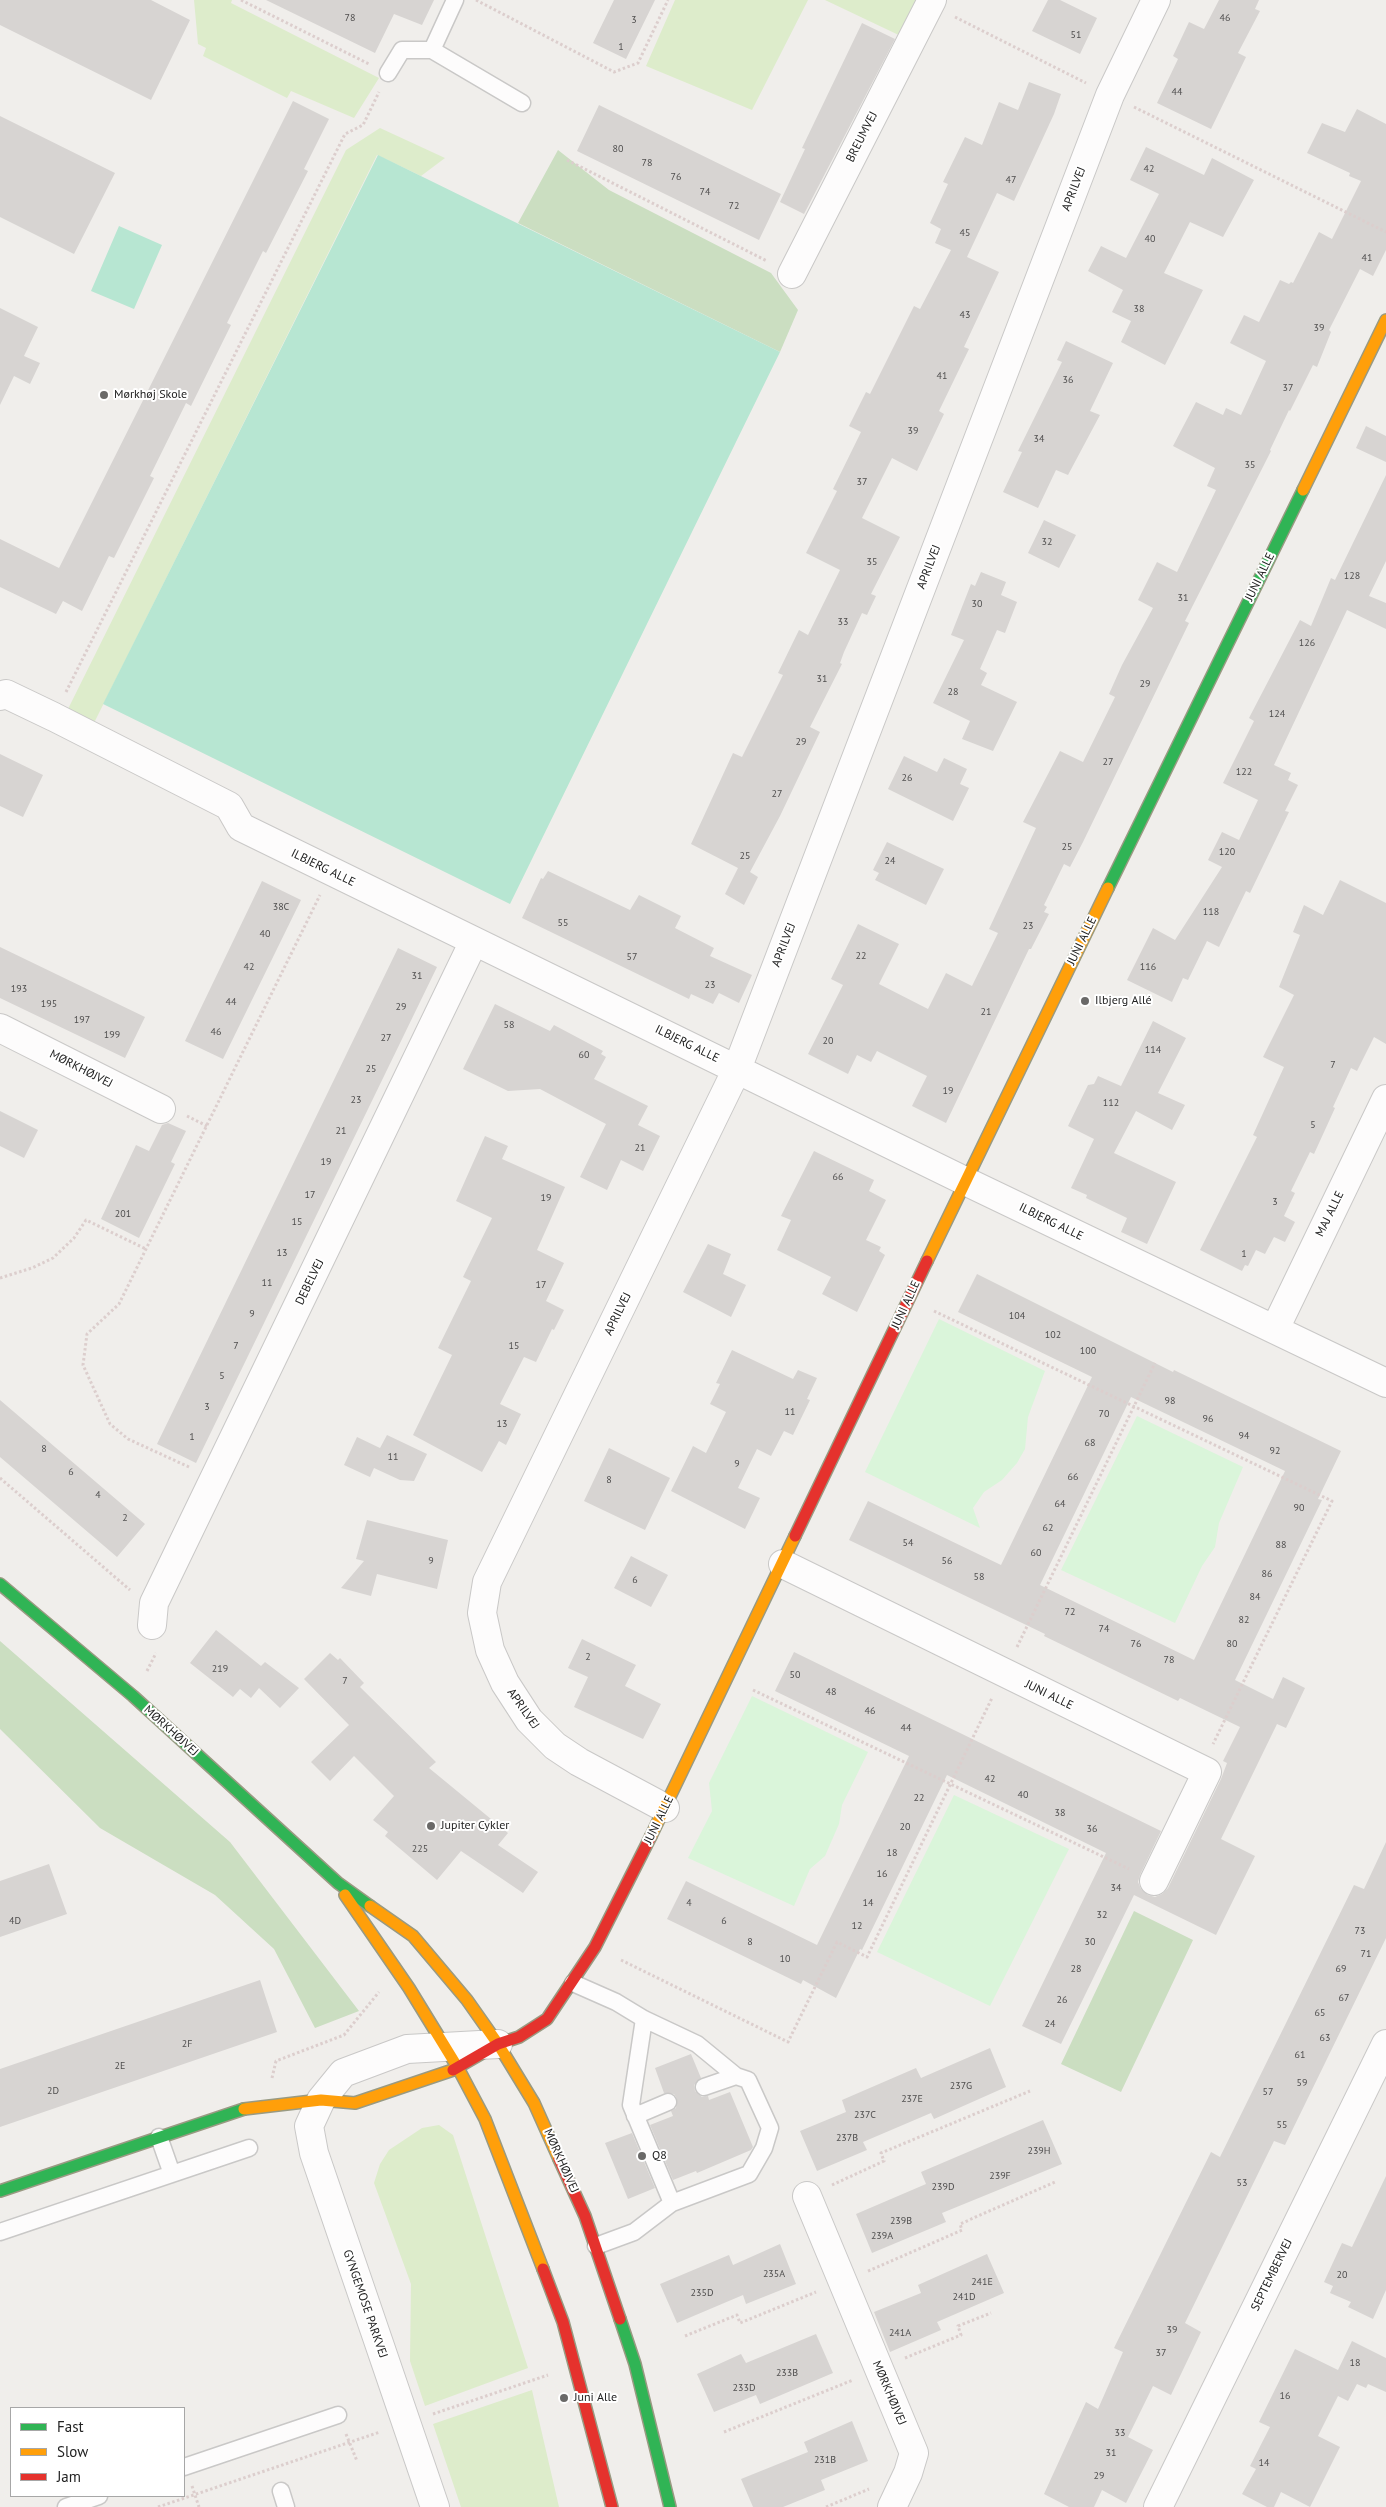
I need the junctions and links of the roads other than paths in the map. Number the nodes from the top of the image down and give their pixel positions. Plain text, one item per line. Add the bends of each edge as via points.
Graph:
1 (456, 0) edge
2 (1156, 0) edge
3 (931, 2) edge
4 (432, 50) junction
5 (388, 73) road end
6 (522, 103) dead end
7 (792, 274) road end
8 (1386, 320) edge
9 (0, 696) edge
10 (474, 941) junction
11 (0, 1028) edge
12 (737, 1069) junction
13 (1386, 1099) edge
14 (161, 1109) dead end
15 (965, 1181) junction
16 (1274, 1329) junction
17 (1386, 1383) edge
18 (783, 1564) junction
19 (0, 1584) edge
20 (153, 1614) road end
21 (665, 1808) junction
22 (1154, 1881) road end
23 (338, 1883) junction
24 (573, 1982) junction
25 (644, 2020) junction
26 (498, 2044) junction
27 (1386, 2044) edge
28 (452, 2058) junction
29 (736, 2076) junction
30 (704, 2087) dead end
31 (321, 2100) junction
32 (668, 2102) dead end
33 (635, 2116) junction
34 (159, 2137) junction
35 (249, 2148) dead end
36 (172, 2174) junction
37 (0, 2191) edge
38 (807, 2196) road end
39 (672, 2203) junction
40 (0, 2232) edge
41 (596, 2246) junction
42 (338, 2415) dead end
43 (185, 2467) edge
44 (96, 2497) edge
45 (66, 2507) edge
46 (436, 2507) edge
47 (612, 2507) edge
48 (670, 2507) edge
49 (892, 2507) edge
50 (1158, 2507) edge

1 - 4 lane
2 - 12 street, APRILVEJ via 1110,95
3 - 7 street, BREUMVEJ
4 - 5 lane via 402,50
4 - 6 lane
8 - 15 street, JUNI ALLE
9 - 10 street, ILBJERG ALLE via 6,694 54,717 229,806 241,828
10 - 12 street, ILBJERG ALLE
10 - 20 street, DEBELVEJ via 214,1479
11 - 14 street, MØRKHØJVEJ
12 - 15 street, ILBJERG ALLE
12 - 21 street, APRILVEJ via 487,1582 482,1613 490,1650 505,1683 540,1733 579,1762
13 - 16 street, MAJ ALLE
15 - 16 street, ILBJERG ALLE
15 - 18 street, JUNI ALLE
16 - 17 street, ILBJERG ALLE
18 - 21 street, JUNI ALLE
18 - 22 street, JUNI ALLE via 1207,1772
19 - 23 street, MØRKHØJVEJ via 133,1696
21 - 24 street, JUNI ALLE via 595,1947
23 - 26 street, MØRKHØJVEJ via 413,1936 467,2000
23 - 28 street, MØRKHØJVEJ
24 - 25 lane via 616,2002
24 - 26 street, JUNI ALLE via 547,2019 519,2037
25 - 29 lane via 697,2044
25 - 33 lane via 630,2105
26 - 28 street, GYNGEMOSE PARKVEJ
26 - 41 street, MØRKHØJVEJ via 546,2127
27 - 50 street, SEPTEMBERVEJ
28 - 31 street, GYNGEMOSE PARKVEJ via 407,2049 343,2073
28 - 47 street, MØRKHØJVEJ via 485,2119 564,2322
29 - 30 lane
29 - 39 lane via 748,2080 770,2128 764,2148 748,2174
31 - 34 street via 238,2110
31 - 46 street, GYNGEMOSE PARKVEJ via 309,2126 314,2153
32 - 33 lane
33 - 39 lane
34 - 36 lane
34 - 37 street
35 - 36 lane
36 - 40 lane
38 - 49 street, MØRKHØJVEJ via 914,2453
39 - 41 lane via 634,2232
41 - 48 street, MØRKHØJVEJ via 635,2364
42 - 43 lane
44 - 45 lane

